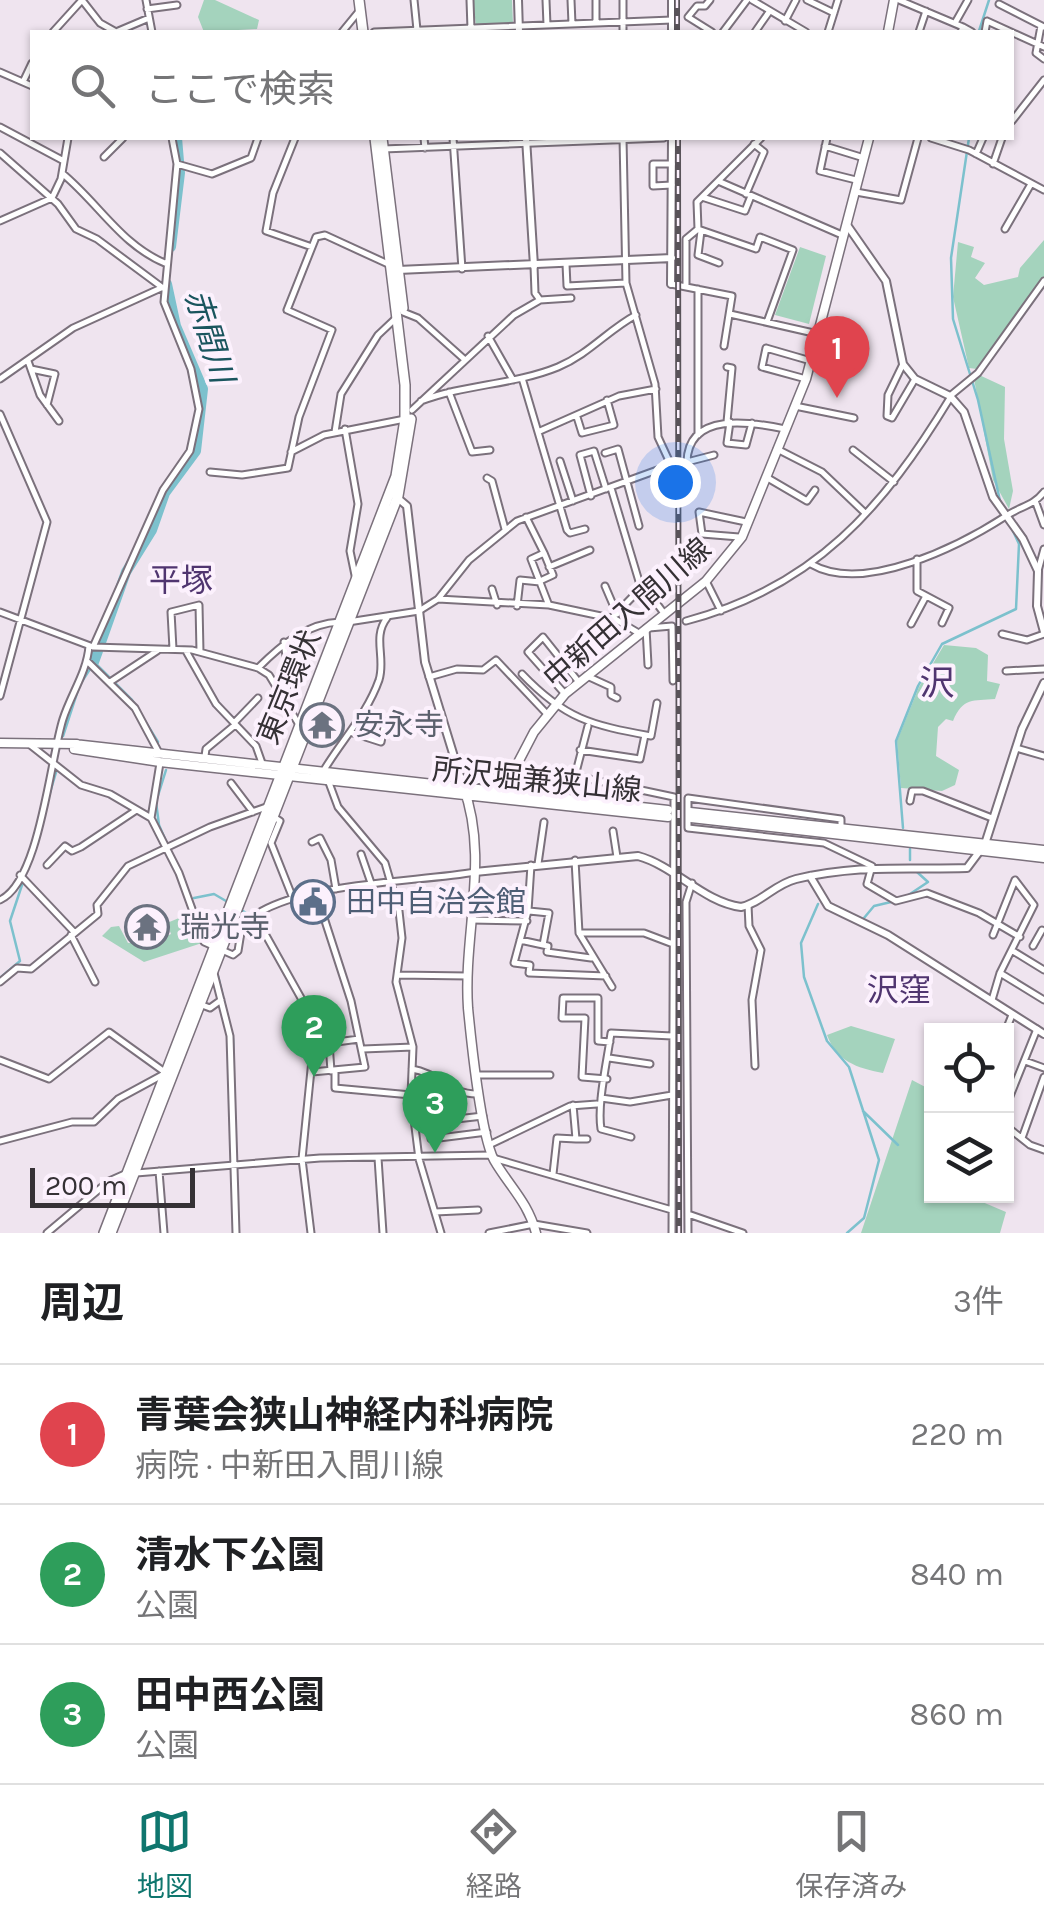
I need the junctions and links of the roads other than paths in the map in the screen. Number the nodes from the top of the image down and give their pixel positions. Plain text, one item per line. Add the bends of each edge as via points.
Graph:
1 (82, 0) edge
2 (146, 0) edge
3 (414, 0) edge
4 (470, 0) edge
5 (518, 0) edge
6 (546, 0) edge
7 (571, 0) edge
8 (596, 0) edge
9 (622, 0) edge
10 (672, 0) edge
11 (710, 0) edge
12 (750, 0) edge
13 (796, 0) edge
14 (806, 0) edge
15 (838, 0) edge
16 (896, 0) edge
17 (968, 0) edge
18 (362, 3) edge
19 (1000, 4) dead end
20 (177, 5) dead end
21 (150, 8) junction
22 (926, 10) junction
23 (770, 12) junction
24 (834, 13) junction
25 (150, 18) junction
26 (672, 20) junction
27 (785, 21) junction
28 (623, 22) junction
29 (596, 23) junction
30 (572, 24) junction
31 (956, 24) junction
32 (547, 25) junction
33 (1043, 26) edge
34 (55, 30) edge
35 (113, 30) edge
36 (121, 30) edge
37 (152, 30) edge
38 (343, 30) edge
39 (368, 30) edge
40 (417, 30) edge
41 (474, 30) edge
42 (519, 30) edge
43 (623, 30) edge
44 (672, 30) edge
45 (709, 30) edge
46 (726, 30) edge
47 (756, 30) edge
48 (802, 30) edge
49 (829, 30) edge
50 (888, 30) edge
51 (921, 30) edge
52 (962, 30) edge
53 (985, 30) edge
54 (1007, 30) edge
55 (1014, 33) edge
56 (1040, 46) edge
57 (1044, 59) edge
58 (30, 66) edge
59 (0, 72) edge
60 (1044, 80) edge
61 (23, 82) junction
62 (30, 85) edge
63 (1042, 89) edge
64 (1014, 102) edge
65 (1021, 108) junction
66 (1014, 117) edge
67 (0, 127) edge
68 (67, 140) edge
69 (120, 140) edge
70 (173, 140) edge
71 (257, 140) edge
72 (293, 140) edge
73 (424, 140) edge
74 (453, 140) edge
75 (526, 140) edge
76 (552, 140) edge
77 (623, 140) edge
78 (668, 140) edge
79 (755, 140) edge
80 (826, 140) edge
81 (868, 140) edge
82 (917, 140) edge
83 (937, 140) edge
84 (982, 140) edge
85 (1001, 140) edge
86 (380, 141) edge
87 (482, 141) edge
88 (454, 146) junction
89 (825, 146) junction
90 (425, 148) junction
91 (0, 152) edge
92 (976, 154) junction
93 (104, 157) dead end
94 (864, 158) junction
95 (62, 160) junction
96 (179, 164) junction
97 (672, 164) junction
98 (994, 164) junction
99 (62, 174) junction
100 (858, 181) junction
101 (718, 182) junction
102 (1031, 184) junction
103 (672, 185) junction
104 (1044, 190) edge
105 (856, 192) junction
106 (748, 195) junction
107 (702, 197) junction
108 (52, 198) junction
109 (0, 222) edge
110 (1006, 229) dead end
111 (699, 230) junction
112 (846, 231) junction
113 (312, 248) junction
114 (672, 258) junction
115 (623, 260) junction
116 (719, 263) dead end
117 (167, 264) junction
118 (566, 264) junction
119 (534, 266) junction
120 (394, 267) junction
121 (462, 270) junction
122 (1044, 281) edge
123 (626, 283) junction
124 (671, 284) joint
125 (686, 286) junction
126 (162, 288) junction
127 (698, 289) junction
128 (571, 298) dead end
129 (540, 300) junction
130 (637, 314) junction
131 (730, 314) junction
132 (400, 315) junction
133 (767, 322) junction
134 (818, 334) junction
135 (488, 336) junction
136 (724, 346) dead end
137 (464, 359) junction
138 (28, 361) junction
139 (812, 361) junction
140 (903, 364) junction
141 (727, 367) dead end
142 (30, 369) junction
143 (522, 378) junction
144 (0, 379) edge
145 (806, 379) junction
146 (915, 379) junction
147 (513, 380) junction
148 (656, 389) junction
149 (449, 392) junction
150 (950, 396) junction
151 (607, 400) junction
152 (421, 402) junction
153 (47, 406) junction
154 (795, 406) junction
155 (0, 414) edge
156 (408, 415) junction
157 (577, 416) junction
158 (854, 418) dead end
159 (59, 421) dead end
160 (729, 422) junction
161 (752, 423) junction
162 (345, 429) junction
163 (785, 430) junction
164 (540, 431) junction
165 (335, 432) junction
166 (698, 435) junction
167 (490, 450) dead end
168 (776, 450) junction
169 (853, 450) dead end
170 (291, 452) junction
171 (605, 453) dead end
172 (714, 455) dead end
173 (560, 461) dead end
174 (210, 472) dead end
175 (766, 477) junction
176 (486, 478) dead end
177 (628, 482) junction
178 (894, 482) junction
179 (609, 489) junction
180 (815, 490) dead end
181 (1044, 492) edge
182 (395, 495) junction
183 (592, 496) junction
184 (696, 499) dead end
185 (573, 501) junction
186 (1036, 503) junction
187 (559, 505) junction
188 (699, 512) junction
189 (865, 513) junction
190 (1005, 516) junction
191 (526, 517) junction
192 (749, 522) junction
193 (1044, 525) edge
194 (639, 526) dead end
195 (506, 529) junction
196 (585, 529) dead end
197 (742, 538) junction
198 (590, 550) dead end
199 (1044, 550) edge
200 (544, 553) junction
201 (917, 559) junction
202 (811, 564) junction
203 (550, 566) junction
204 (1038, 571) junction
205 (540, 581) junction
206 (706, 581) junction
207 (357, 582) junction
208 (639, 585) junction
209 (606, 586) dead end
210 (492, 589) dead end
211 (926, 596) junction
212 (438, 599) junction
213 (497, 605) junction
214 (548, 605) junction
215 (518, 606) junction
216 (419, 610) junction
217 (0, 612) edge
218 (663, 612) junction
219 (721, 612) junction
220 (614, 616) junction
221 (387, 618) junction
222 (23, 620) junction
223 (686, 620) dead end
224 (345, 622) junction
225 (942, 623) dead end
226 (912, 624) dead end
227 (643, 628) junction
228 (1044, 633) edge
229 (1002, 634) dead end
230 (284, 642) junction
231 (91, 647) junction
232 (159, 649) junction
233 (172, 649) junction
234 (185, 650) junction
235 (200, 652) junction
236 (88, 662) junction
237 (648, 665) dead end
238 (258, 668) junction
239 (1044, 670) edge
240 (1006, 671) dead end
241 (522, 674) dead end
242 (428, 677) junction
243 (581, 678) junction
244 (112, 680) junction
245 (673, 681) dead end
246 (1044, 684) edge
247 (565, 694) junction
248 (0, 696) edge
249 (258, 698) dead end
250 (286, 698) junction
251 (617, 698) dead end
252 (656, 702) dead end
253 (550, 710) junction
254 (362, 715) junction
255 (385, 722) junction
256 (235, 724) junction
257 (443, 724) junction
258 (588, 725) junction
259 (300, 726) junction
260 (350, 732) junction
261 (645, 735) junction
262 (0, 743) edge
263 (28, 743) junction
264 (60, 745) junction
265 (74, 746) junction
266 (1016, 748) junction
267 (580, 750) junction
268 (158, 751) junction
269 (206, 756) junction
270 (1044, 756) edge
271 (160, 762) junction
272 (215, 763) dead end
273 (262, 763) junction
274 (57, 765) junction
275 (288, 770) junction
276 (324, 770) junction
277 (513, 774) junction
278 (575, 776) junction
279 (328, 780) junction
280 (231, 783) dead end
281 (465, 790) junction
282 (514, 790) junction
283 (549, 800) dead end
284 (910, 802) dead end
285 (270, 806) junction
286 (135, 811) junction
287 (254, 812) junction
288 (668, 813) junction
289 (690, 815) dead end
290 (274, 817) junction
291 (151, 818) junction
292 (995, 819) junction
293 (544, 822) dead end
294 (614, 831) dead end
295 (840, 832) junction
296 (312, 842) dead end
297 (832, 845) junction
298 (168, 846) junction
299 (983, 847) junction
300 (1044, 850) edge
301 (361, 854) dead end
302 (618, 857) junction
303 (1044, 858) edge
304 (575, 860) junction
305 (47, 864) dead end
306 (534, 865) junction
307 (872, 866) junction
308 (672, 871) junction
309 (475, 872) junction
310 (810, 876) junction
311 (23, 877) junction
312 (390, 882) junction
313 (371, 883) junction
314 (692, 883) junction
315 (336, 889) junction
316 (316, 893) junction
317 (0, 900) edge
318 (294, 901) junction
319 (748, 905) junction
320 (1034, 905) junction
321 (1044, 906) edge
322 (528, 910) junction
323 (251, 918) junction
324 (471, 920) junction
325 (526, 920) junction
326 (995, 925) junction
327 (1024, 929) junction
328 (579, 932) junction
329 (1041, 933) edge
330 (72, 934) junction
331 (993, 935) dead end
332 (1020, 936) junction
333 (520, 940) junction
334 (542, 945) junction
335 (674, 945) junction
336 (1033, 946) dead end
337 (217, 949) junction
338 (1012, 950) junction
339 (592, 958) junction
340 (214, 970) junction
341 (1044, 970) edge
342 (1000, 973) junction
343 (396, 976) junction
344 (468, 976) junction
345 (606, 976) junction
346 (0, 982) edge
347 (96, 982) dead end
348 (612, 986) dead end
349 (992, 1000) junction
350 (1044, 1000) edge
351 (223, 1003) junction
352 (201, 1005) junction
353 (1014, 1012) junction
354 (1009, 1023) edge
355 (1040, 1032) edge
356 (672, 1036) junction
357 (359, 1039) junction
358 (585, 1040) junction
359 (598, 1041) junction
360 (610, 1042) junction
361 (414, 1047) junction
362 (363, 1049) junction
363 (609, 1058) junction
364 (0, 1060) edge
365 (1025, 1061) junction
366 (650, 1064) dead end
367 (754, 1066) dead end
368 (1044, 1068) edge
369 (412, 1069) junction
370 (333, 1071) junction
371 (166, 1072) junction
372 (312, 1072) junction
373 (478, 1075) junction
374 (550, 1075) dead end
375 (1044, 1077) edge
376 (607, 1079) junction
377 (1014, 1087) edge
378 (481, 1094) junction
379 (672, 1095) junction
380 (411, 1096) junction
381 (600, 1101) junction
382 (573, 1105) junction
383 (484, 1116) junction
384 (486, 1132) junction
385 (1014, 1132) edge
386 (631, 1138) dead end
387 (1022, 1138) junction
388 (576, 1139) junction
389 (587, 1139) dead end
390 (0, 1141) edge
391 (489, 1145) junction
392 (1044, 1150) edge
393 (493, 1157) junction
394 (378, 1158) junction
395 (302, 1159) junction
396 (419, 1160) junction
397 (230, 1165) junction
398 (158, 1171) junction
399 (130, 1173) junction
400 (553, 1174) junction
401 (478, 1210) dead end
402 (672, 1210) junction
403 (435, 1212) junction
404 (688, 1214) junction
405 (535, 1228) edge
406 (47, 1233) edge
407 (107, 1233) edge
408 (164, 1233) edge
409 (236, 1233) edge
410 (311, 1233) edge
411 (383, 1233) edge
412 (441, 1233) edge
413 (489, 1233) edge
414 (587, 1233) edge
415 (672, 1233) edge
416 (688, 1233) edge
417 (743, 1233) edge

1 - 34 street
1 - 35 street
2 - 21 street
3 - 40 street
4 - 41 street
5 - 42 street
6 - 32 street
7 - 30 street
8 - 29 street
9 - 28 street
10 - 26 street
11 - 45 street via 688,17
12 - 23 street
12 - 46 street
13 - 27 street
14 - 24 street
15 - 24 street
16 - 22 street
16 - 50 main road
17 - 31 street
18 - 38 street
18 - 39 highway
19 - 33 street
20 - 21 street
21 - 25 street
22 - 31 street
22 - 51 street
23 - 27 street
23 - 47 street
24 - 49 street
25 - 36 street
25 - 37 street
26 - 28 street
26 - 44 street
27 - 48 street
28 - 29 street
28 - 43 street
29 - 30 street
30 - 32 street
31 - 52 street
32 - 42 street
33 - 56 street
41 - 42 street
53 - 54 street via 987,20
55 - 56 street
56 - 57 street via 1036,53
58 - 61 street
59 - 61 street
60 - 63 street
61 - 62 street
63 - 65 street
64 - 65 street
65 - 66 street
67 - 95 street
68 - 95 street
69 - 93 street
70 - 96 street
71 - 96 street via 251,158 221,173
72 - 113 street via 266,231
73 - 90 street
74 - 88 street
75 - 76 street
75 - 87 street
75 - 119 street
77 - 115 street
78 - 97 street
79 - 101 street
79 - 106 street via 764,152
80 - 89 street
81 - 94 main road, 中新田入間川線
82 - 105 street via 902,200
83 - 92 street
84 - 92 street
85 - 98 street
86 - 90 street
86 - 120 highway, 東京環状
87 - 88 street
88 - 90 street
88 - 121 street
89 - 94 street
89 - 100 street via 820,171
91 - 108 street
92 - 98 street
94 - 100 main road, 中新田入間川線
95 - 99 street
96 - 117 street
97 - 103 street
97 - 103 street via 653,164 653,186
98 - 102 street
99 - 108 street
99 - 117 street via 137,251
100 - 105 main road, 中新田入間川線
101 - 106 street
101 - 107 street
102 - 104 street
102 - 110 street
103 - 114 street
105 - 112 main road, 中新田入間川線
106 - 107 street via 744,211
106 - 112 street
107 - 111 street
108 - 109 street
108 - 126 street via 76,230
111 - 116 street via 698,255
111 - 125 street via 686,240
111 - 133 street via 756,249 760,237 792,250
112 - 134 main road, 中新田入間川線
112 - 140 street via 886,281
113 - 120 street via 325,234
113 - 170 street via 287,310 332,330
114 - 115 street
114 - 124 street
115 - 118 street
115 - 123 street
117 - 126 street
118 - 119 street
118 - 123 street via 567,286
119 - 121 street
119 - 129 street
120 - 121 street
120 - 132 highway, 東京環状
122 - 150 street via 978,373
123 - 130 street
124 - 125 street
125 - 127 street
126 - 138 street via 72,328
126 - 231 street via 199,396 194,440
127 - 131 street via 732,296
127 - 166 street
128 - 129 street
129 - 135 street
130 - 143 street via 585,353
130 - 148 street
131 - 133 street
131 - 136 street
132 - 137 street via 418,318
132 - 156 highway, 東京環状
132 - 165 street via 378,335 340,394
133 - 134 street
134 - 139 main road, 中新田入間川線
135 - 137 street
135 - 147 street
137 - 152 street
138 - 142 street
138 - 144 street
139 - 145 main road, 中新田入間川線
139 - 145 street via 766,348 762,367
140 - 146 street
140 - 146 street via 887,416 892,418
141 - 160 street
142 - 153 street
142 - 153 street via 55,374
143 - 147 street
143 - 164 street
145 - 154 main road, 中新田入間川線
146 - 150 street
147 - 149 street
148 - 151 street
148 - 177 street via 655,423 670,464
149 - 152 street
149 - 167 street via 472,452
150 - 178 street
150 - 190 street via 967,418
151 - 157 street
151 - 157 street via 614,425 582,434
152 - 156 street
153 - 159 street
154 - 158 street
154 - 163 main road, 中新田入間川線
155 - 222 street via 48,522
156 - 162 street
156 - 182 highway, 東京環状
157 - 164 street
160 - 161 street
160 - 161 street via 728,443 746,445
160 - 166 street
161 - 163 street
162 - 165 street
162 - 207 street via 358,504 350,550
163 - 168 main road, 中新田入間川線
164 - 187 street
165 - 170 street
166 - 172 street via 687,462
168 - 175 main road, 中新田入間川線
168 - 189 street via 822,472
169 - 178 street
170 - 174 street via 288,468
171 - 177 street via 618,449
173 - 185 street
175 - 180 street via 807,501
175 - 192 main road, 中新田入間川線
176 - 195 street
177 - 179 street
177 - 194 street
178 - 189 street
179 - 183 street
179 - 183 street via 594,450 580,455
179 - 208 street
181 - 186 street
182 - 207 highway, 東京環状
182 - 216 street via 406,506
182 - 224 highway, 東京環状
183 - 185 street
184 - 188 street
185 - 187 street
186 - 190 street
186 - 193 street
187 - 191 street
187 - 196 street via 570,534
188 - 192 street
188 - 197 street via 702,534
189 - 202 street
190 - 201 street via 979,535
190 - 204 street
191 - 195 street
191 - 200 street
192 - 197 main road, 中新田入間川線
195 - 212 street
197 - 206 main road, 中新田入間川線
198 - 203 street
199 - 204 street
200 - 203 street
200 - 205 street via 531,559
201 - 202 street via 874,572 824,571
201 - 211 street via 917,591
202 - 219 street
203 - 205 street via 553,576
204 - 228 street
205 - 214 street
205 - 215 street via 520,580
206 - 218 main road, 中新田入間川線
206 - 219 street
207 - 224 highway, 東京環状
208 - 218 street
208 - 220 street via 640,594
209 - 220 street
210 - 213 street
211 - 225 street via 949,608
211 - 226 street
212 - 213 street
212 - 216 street
213 - 215 street
214 - 215 street
214 - 220 street
216 - 221 street
216 - 242 street
217 - 222 street
218 - 227 main road, 中新田入間川線
219 - 223 street
220 - 227 street
221 - 224 street
221 - 254 street via 379,635 380,674
222 - 231 street
222 - 248 street
224 - 230 street
224 - 259 highway, 東京環状
224 - 275 highway, 東京環状
227 - 237 street
227 - 243 main road, 中新田入間川線
227 - 245 street via 672,626
228 - 229 street via 1028,640
230 - 238 street
230 - 250 street
231 - 232 street
231 - 236 street
232 - 233 street
232 - 244 street
233 - 234 street
233 - 235 street via 172,612 199,605
234 - 235 street
234 - 256 street
235 - 238 street
236 - 244 street
236 - 264 street
238 - 250 street
239 - 240 street
241 - 253 street
242 - 253 street via 482,670 496,660
242 - 257 street
243 - 247 main road, 中新田入間川線
243 - 247 street via 543,637 528,652
243 - 251 street via 602,681
244 - 268 street
246 - 266 street
247 - 253 main road, 中新田入間川線
249 - 256 street
250 - 259 street
252 - 261 street via 651,736
253 - 258 street
253 - 277 main road, 中新田入間川線
254 - 255 street
254 - 260 street
255 - 257 street via 410,728
255 - 260 street via 381,742
256 - 269 street via 206,748
256 - 273 street
257 - 281 street
258 - 261 street
258 - 267 street
259 - 275 highway, 東京環状
260 - 276 street
261 - 267 street via 640,759
262 - 263 main road
263 - 264 main road
263 - 274 street
264 - 265 main road
264 - 274 street
265 - 268 main road
265 - 271 main road
265 - 272 main road
266 - 270 street
266 - 292 street
267 - 278 street
268 - 269 main road
269 - 273 main road
271 - 275 main road
271 - 291 street
273 - 275 main road
274 - 286 street via 81,785
274 - 311 street
275 - 276 main road, 所沢堀兼狭山線
275 - 279 main road, 所沢堀兼狭山線
275 - 285 highway, 東京環状
275 - 290 highway, 東京環状
276 - 281 main road, 所沢堀兼狭山線
277 - 278 street
277 - 281 main road via 504,781 478,779
277 - 282 main road
278 - 308 street via 674,797
279 - 281 main road, 所沢堀兼狭山線
279 - 312 street via 338,807 380,855
280 - 287 street
281 - 282 main road, 所沢堀兼狭山線
281 - 288 main road, 所沢堀兼狭山線
281 - 309 main road via 476,838
282 - 288 main road, 所沢堀兼狭山線
283 - 288 main road, 所沢堀兼狭山線
284 - 292 street via 912,791 924,791
285 - 287 street
285 - 337 highway, 東京環状
286 - 291 street
286 - 305 street via 81,847 65,846
287 - 298 street
289 - 295 main road
290 - 318 street via 280,821 271,843
290 - 337 highway, 東京環状
291 - 298 street
292 - 299 street
293 - 306 street
294 - 302 street
295 - 297 street
295 - 297 street via 841,819 688,798 688,828
295 - 299 main road
296 - 315 street via 320,838
297 - 307 street
298 - 330 street via 128,866 97,905 98,914
298 - 337 street via 204,942
299 - 300 main road
299 - 303 main road
299 - 307 street via 968,868
301 - 313 street
302 - 304 street
302 - 308 street via 638,856
304 - 306 street
304 - 328 street
306 - 309 street
306 - 322 street
307 - 310 street
307 - 326 street via 867,884 896,901 928,894
308 - 314 street
308 - 335 street
309 - 312 street
309 - 324 main road
310 - 319 street via 787,881
310 - 349 street via 828,906 888,934
311 - 317 street
311 - 330 street
312 - 313 street
312 - 343 street via 402,927
313 - 315 street
314 - 319 street via 725,904
314 - 404 street via 686,902
315 - 316 street
316 - 318 street
316 - 357 street
318 - 323 street
319 - 367 street via 761,950 752,1000
320 - 321 street
320 - 326 street via 1015,880
320 - 327 street
322 - 325 street
322 - 334 street via 549,913
323 - 337 street via 242,926 238,952
323 - 372 street via 301,998
324 - 325 street
324 - 344 main road
325 - 333 street
326 - 331 street
326 - 332 street
327 - 329 street
327 - 332 street
328 - 335 street via 644,933
328 - 339 street
329 - 336 street
330 - 346 street via 31,969 17,968
330 - 347 street
332 - 338 street
333 - 334 street
333 - 345 street via 514,962 530,966 529,973
334 - 339 street via 547,952
335 - 356 street
337 - 340 highway, 東京環状
337 - 371 highway, 東京環状
338 - 341 street
338 - 342 street
339 - 345 street
340 - 351 street
340 - 352 highway, 東京環状
342 - 349 street
342 - 350 street
343 - 344 street
343 - 361 street
344 - 373 main road
345 - 348 street
349 - 353 street
351 - 352 street
351 - 397 street via 234,1078
352 - 399 highway, 東京環状
353 - 354 street
353 - 355 street
355 - 365 street
356 - 360 street via 611,1033
356 - 379 street
357 - 362 street
357 - 370 street via 329,1044
358 - 359 street
358 - 359 street via 585,1018 562,1018 563,998 598,998
358 - 376 street via 582,1077
359 - 360 street
360 - 363 street
361 - 362 street
361 - 369 street
362 - 370 street via 363,1069
363 - 366 street
363 - 376 street
364 - 371 street via 49,1079 108,1032
365 - 368 street
365 - 377 street
369 - 378 street via 456,1092
369 - 380 street
370 - 372 street
370 - 380 street via 335,1088
371 - 390 street via 118,1099 94,1122
371 - 399 highway, 東京環状
372 - 395 street
373 - 374 street
373 - 378 main road
375 - 387 street
376 - 381 street
378 - 383 main road
379 - 381 street
379 - 402 street
380 - 396 street
381 - 382 street
381 - 386 street via 601,1129
382 - 388 street
382 - 391 street
383 - 384 main road
383 - 384 street via 430,1122 431,1139
384 - 391 main road
385 - 387 street
387 - 392 street
388 - 389 street
388 - 400 street via 556,1138
391 - 393 main road
393 - 396 street
393 - 400 street
393 - 405 main road
394 - 395 street
394 - 396 street
394 - 411 street
395 - 397 street
395 - 410 street
396 - 403 street
397 - 398 street
397 - 409 street
398 - 399 street
398 - 408 street
399 - 406 street via 110,1181
399 - 407 highway, 東京環状
400 - 402 street
401 - 403 street
402 - 415 street
403 - 412 street
404 - 416 street
404 - 417 street
405 - 413 street
405 - 414 street

